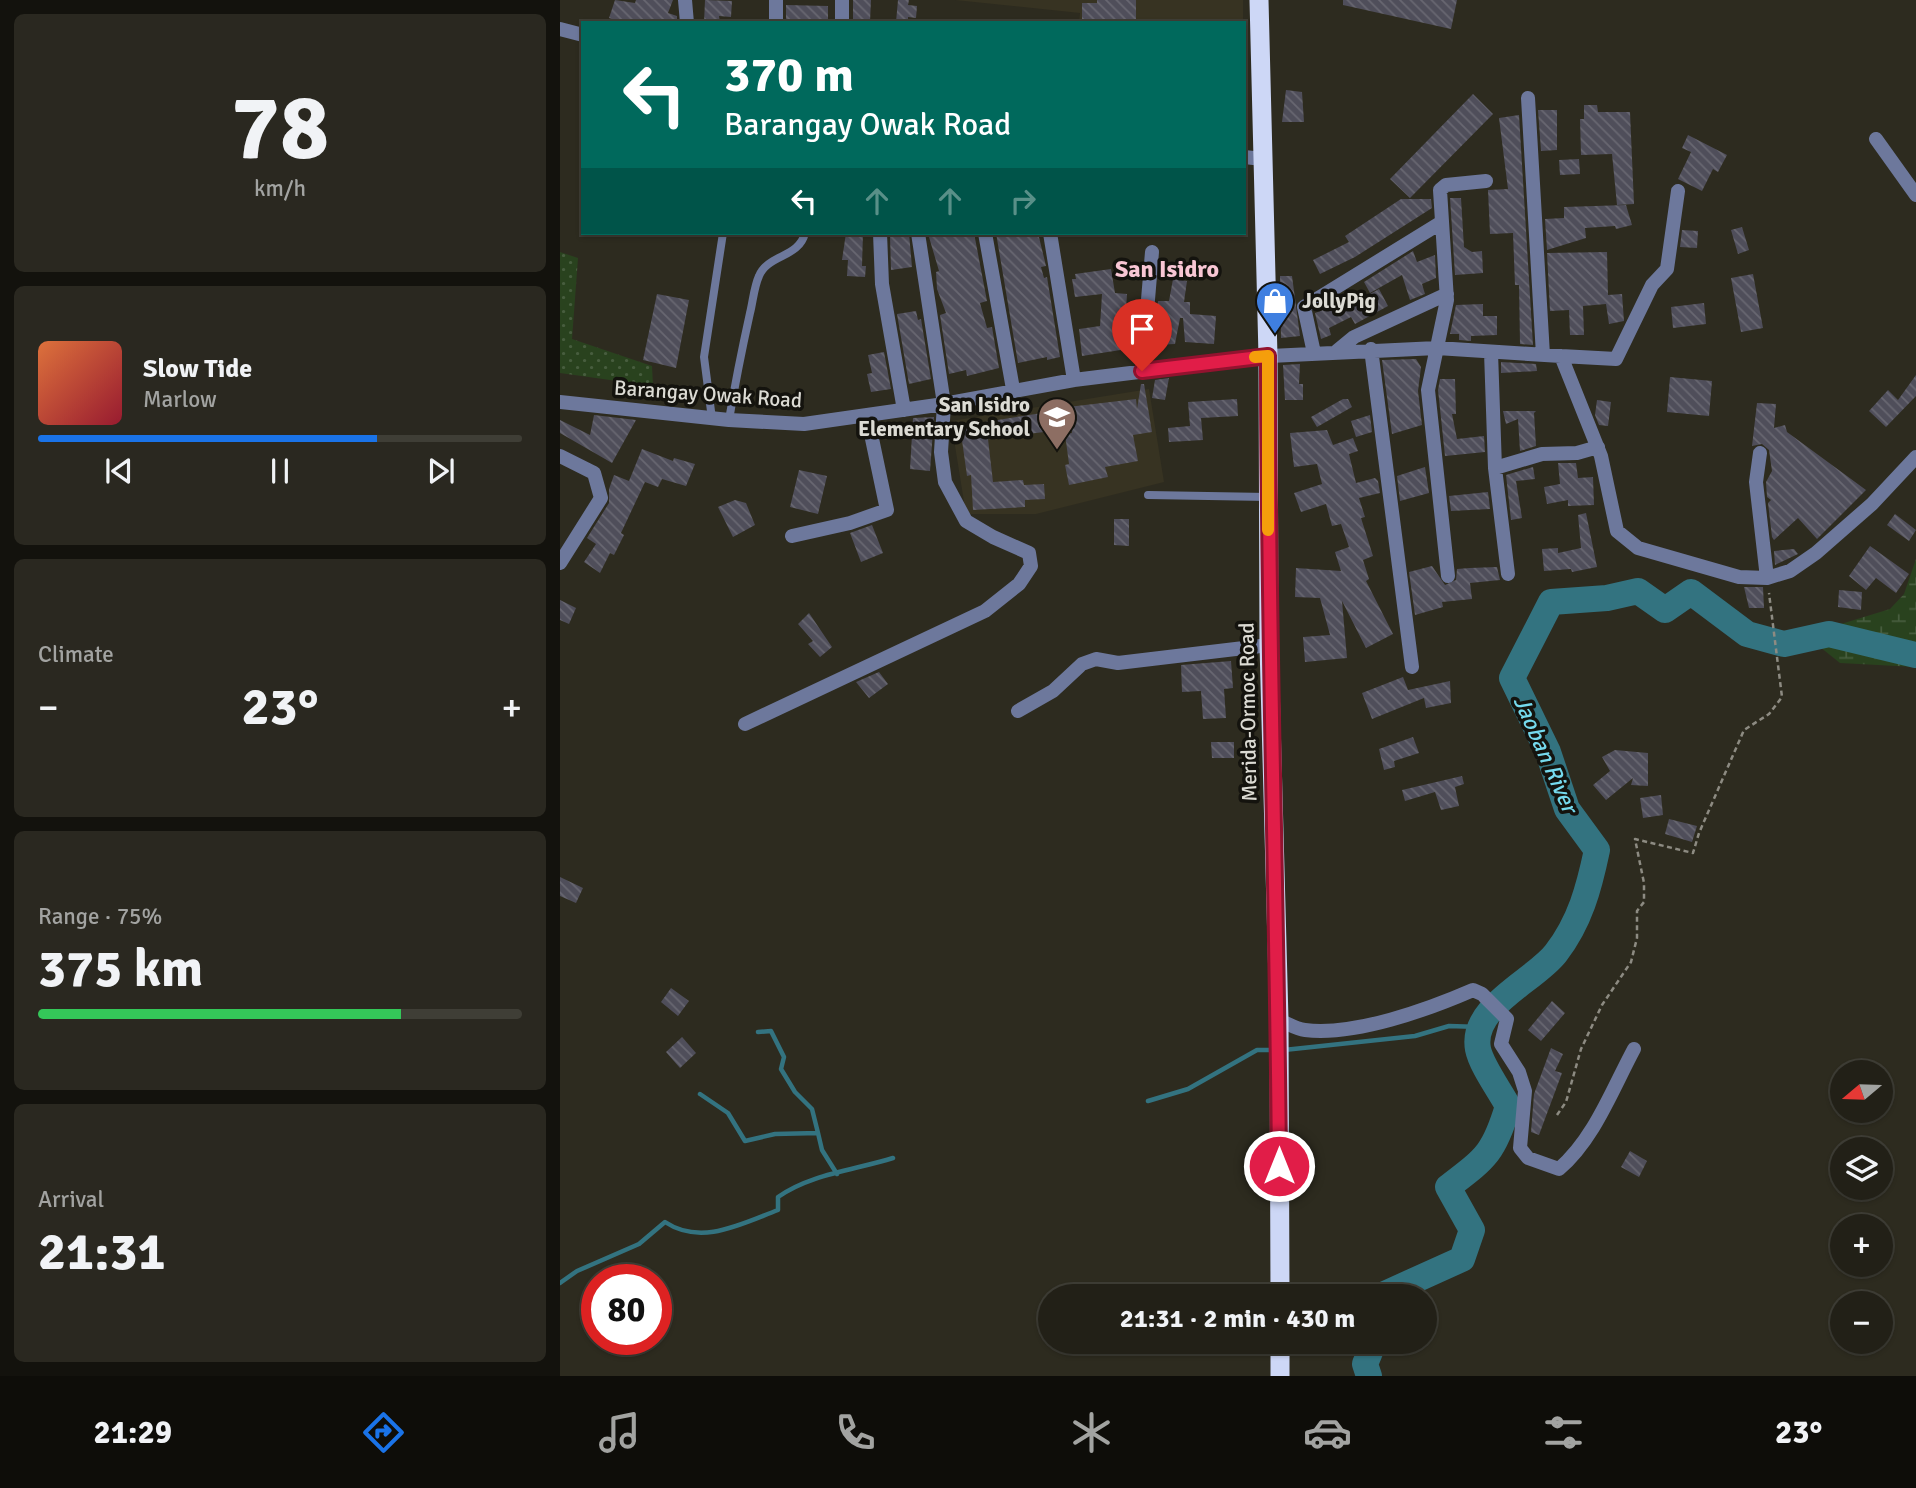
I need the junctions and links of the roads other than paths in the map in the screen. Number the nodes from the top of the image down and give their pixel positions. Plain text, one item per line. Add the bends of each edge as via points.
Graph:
1 (685, 0) edge
2 (776, 0) edge
3 (842, 0) edge
4 (1259, 0) edge
5 (687, 21) edge
6 (776, 21) edge
7 (842, 21) edge
8 (560, 29) edge
9 (581, 35) edge
10 (1528, 98) dead end
11 (1876, 139) dead end
12 (1253, 158) edge
13 (1486, 181) dead end
14 (1678, 191) dead end
15 (1916, 195) edge
16 (1442, 222) junction
17 (723, 235) edge
18 (804, 235) edge
19 (880, 235) edge
20 (918, 235) edge
21 (985, 235) edge
22 (1050, 235) edge
23 (1152, 253) dead end
24 (1447, 294) junction
25 (1437, 348) junction
26 (1371, 349) junction
27 (1337, 351) junction
28 (1491, 352) junction
29 (1314, 353) junction
30 (1543, 355) junction
31 (1268, 356) junction
32 (1561, 356) junction
33 (1142, 371) junction
34 (1074, 380) junction
35 (1013, 389) junction
36 (560, 402) edge
37 (944, 404) junction
38 (904, 410) junction
39 (867, 415) junction
40 (712, 419) junction
41 (729, 421) junction
42 (1598, 447) junction
43 (1760, 453) dead end
44 (560, 456) edge
45 (1916, 457) edge
46 (1495, 468) junction
47 (1148, 495) dead end
48 (1268, 497) junction
49 (792, 536) dead end
50 (560, 563) edge
51 (1508, 574) dead end
52 (1448, 576) dead end
53 (1767, 578) junction
54 (1269, 645) junction
55 (1412, 667) dead end
56 (1018, 711) dead end
57 (745, 724) dead end
58 (1279, 1026) junction
59 (1634, 1049) dead end
60 (1280, 1284) edge
61 (1280, 1354) edge
62 (1280, 1376) edge

1 - 5 street
2 - 6 street
3 - 7 street
4 - 12 highway, Merida-Ormoc Road
8 - 9 street
10 - 30 street
11 - 15 street
12 - 31 highway, Merida-Ormoc Road
13 - 16 street via 1442,186
14 - 32 street, Barangay Owak Road via 1667,269 1652,285 1616,359
16 - 24 street
16 - 29 street via 1304,307
17 - 40 lane via 704,357
18 - 41 lane via 793,252 770,263 760,274
19 - 38 street via 882,284
20 - 37 street
21 - 35 street
22 - 34 street
23 - 33 street
24 - 25 street
24 - 27 street via 1354,337
25 - 26 street, Barangay Owak Road
25 - 28 street, Barangay Owak Road
25 - 52 street via 1428,390
26 - 27 street, Barangay Owak Road
26 - 55 street
27 - 29 street, Barangay Owak Road
28 - 30 street, Barangay Owak Road
28 - 46 street
29 - 31 street, Barangay Owak Road
30 - 32 street, Barangay Owak Road
31 - 33 street, Barangay Owak Road
31 - 48 highway, Merida-Ormoc Road
32 - 42 street
33 - 34 street, Barangay Owak Road
34 - 35 street, Barangay Owak Road
35 - 37 street, Barangay Owak Road
36 - 40 street, Barangay Owak Road
37 - 38 street, Barangay Owak Road
37 - 57 street via 941,452 945,482 953,499 966,521 1029,553 1031,566 1019,584 985,611
38 - 39 street, Barangay Owak Road
39 - 41 street, Barangay Owak Road via 804,424
39 - 49 street via 887,510
40 - 41 street, Barangay Owak Road
42 - 46 street via 1542,454
42 - 53 street via 1617,531 1638,548 1739,577
43 - 53 street via 1756,482
44 - 50 street via 594,473 601,498
45 - 53 street via 1816,553 1790,571
46 - 51 street
47 - 48 lane
48 - 54 highway, Merida-Ormoc Road
54 - 56 street via 1118,663 1096,659 1082,664 1053,691
54 - 58 highway, Merida-Ormoc Road
58 - 59 street via 1304,1030 1362,1026 1426,1011 1473,990 1482,994 1507,1019 1501,1044 1525,1091 1518,1144 1528,1158 1559,1169 1585,1140
58 - 60 highway, Merida-Ormoc Road
61 - 62 highway

